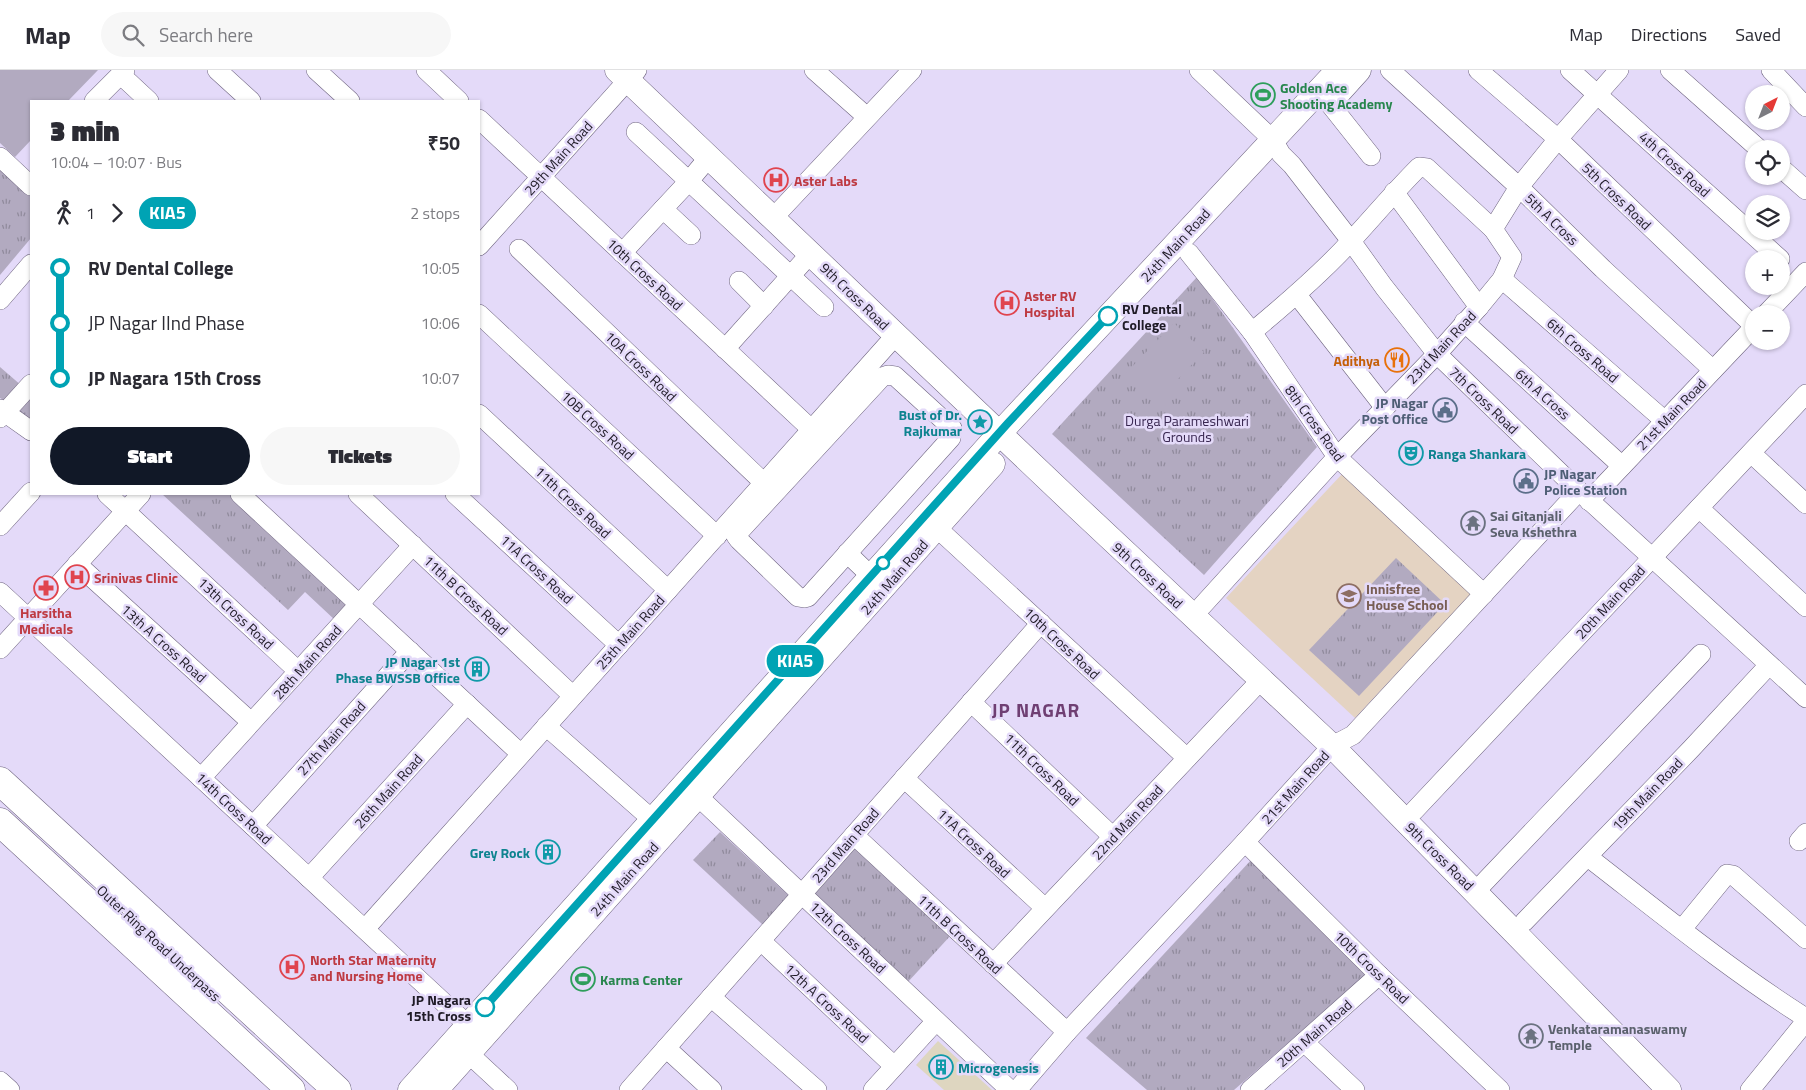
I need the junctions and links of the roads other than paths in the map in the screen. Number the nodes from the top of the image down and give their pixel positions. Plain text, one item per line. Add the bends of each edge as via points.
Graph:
1 (217, 70) edge
2 (316, 70) edge
3 (426, 70) edge
4 (814, 70) edge
5 (912, 70) edge
6 (1199, 70) edge
7 (1338, 70) edge
8 (1359, 70) edge
9 (1390, 70) edge
10 (1478, 70) edge
11 (1570, 70) edge
12 (1619, 70) edge
13 (1670, 70) edge
14 (1772, 70) edge
15 (123, 72) edge
16 (630, 73) edge
17 (1597, 94) junction
18 (1802, 96) edge
19 (95, 100) edge
20 (148, 100) edge
21 (249, 100) edge
22 (349, 100) edge
23 (458, 100) edge
24 (1329, 103) junction
25 (867, 117) junction
26 (480, 120) edge
27 (636, 132) dead end
28 (1558, 139) junction
29 (1750, 140) edge
30 (1277, 147) junction
31 (1371, 156) dead end
32 (0, 157) edge
33 (709, 157) junction
34 (28, 176) edge
35 (1790, 176) edge
36 (541, 177) junction
37 (689, 181) junction
38 (1519, 187) junction
39 (1806, 190) edge
40 (1394, 192) junction
41 (663, 209) junction
42 (777, 213) junction
43 (1493, 229) junction
44 (483, 234) edge
45 (691, 235) dead end
46 (1351, 241) junction
47 (519, 249) dead end
48 (1771, 250) edge
49 (811, 253) junction
50 (1189, 253) junction
51 (622, 254) junction
52 (30, 265) edge
53 (1790, 266) edge
54 (1803, 275) edge
55 (791, 276) junction
56 (1502, 279) junction
57 (739, 281) dead end
58 (1297, 295) junction
59 (0, 300) edge
60 (1775, 305) edge
61 (764, 306) junction
62 (824, 307) dead end
63 (1479, 307) junction
64 (480, 315) edge
65 (1745, 317) edge
66 (1464, 322) junction
67 (1252, 332) junction
68 (896, 335) junction
69 (1745, 336) edge
70 (725, 349) junction
71 (1437, 354) junction
72 (1713, 370) junction
73 (30, 385) edge
74 (1803, 403) edge
75 (1385, 408) junction
76 (2, 413) edge
77 (480, 415) edge
78 (831, 420) junction
79 (1665, 421) junction
80 (30, 430) edge
81 (811, 430) junction
82 (1010, 434) junction
83 (1750, 453) junction
84 (1337, 457) junction
85 (1622, 466) junction
86 (764, 483) junction
87 (30, 493) edge
88 (108, 495) edge
89 (140, 495) edge
90 (241, 495) edge
91 (359, 495) edge
92 (456, 495) edge
93 (1584, 496) junction
94 (1806, 504) edge
95 (1699, 508) junction
96 (126, 510) junction
97 (0, 526) edge
98 (937, 528) junction
99 (716, 536) junction
100 (413, 545) junction
101 (847, 553) junction
102 (1652, 558) junction
103 (77, 564) junction
104 (871, 576) junction
105 (668, 590) junction
106 (0, 592) edge
107 (1484, 594) junction
108 (359, 604) junction
109 (1202, 606) junction
110 (1806, 607) edge
111 (28, 618) junction
112 (1040, 623) junction
113 (618, 645) junction
114 (0, 649) edge
115 (410, 651) junction
116 (1701, 654) dead end
117 (1769, 665) junction
118 (298, 671) junction
119 (1261, 680) junction
120 (573, 696) junction
121 (1806, 698) edge
122 (971, 702) junction
123 (467, 704) junction
124 (251, 722) junction
125 (546, 726) junction
126 (1337, 744) junction
127 (522, 754) junction
128 (1187, 758) junction
129 (201, 778) junction
130 (904, 778) junction
131 (0, 781) edge
132 (691, 790) junction
133 (0, 797) edge
134 (1414, 811) junction
135 (0, 822) edge
136 (253, 826) junction
137 (659, 826) junction
138 (854, 835) junction
139 (1113, 837) junction
140 (0, 842) edge
141 (1245, 842) junction
142 (1588, 857) junction
143 (309, 878) junction
144 (1480, 886) junction
145 (802, 894) junction
146 (1045, 908) junction
147 (1524, 922) junction
148 (365, 928) junction
149 (1682, 929) junction
150 (1806, 939) edge
151 (760, 940) junction
152 (993, 964) junction
153 (1379, 976) junction
154 (711, 997) junction
155 (1806, 1019) edge
156 (936, 1021) junction
157 (468, 1025) junction
158 (1067, 1032) junction
159 (1304, 1042) junction
160 (666, 1048) junction
161 (468, 1053) junction
162 (894, 1066) junction
163 (0, 1081) edge
164 (1254, 1089) edge
165 (10, 1090) edge
166 (270, 1090) edge
167 (291, 1090) edge
168 (317, 1090) edge
169 (337, 1090) edge
170 (410, 1090) edge
171 (436, 1090) edge
172 (508, 1090) edge
173 (629, 1090) edge
174 (712, 1090) edge
175 (816, 1090) edge
176 (873, 1090) edge
177 (1010, 1090) edge
178 (1017, 1090) edge
179 (1355, 1090) edge
180 (1500, 1090) edge
181 (1669, 1090) edge
182 (1685, 1090) edge
183 (1750, 1090) edge

1 - 21 street
2 - 22 street
3 - 23 street
4 - 25 street
5 - 25 street
6 - 30 street
7 - 30 main road, 24th Main Road
8 - 24 main road, 24th Main Road
9 - 38 street, 5th A Cross
10 - 28 street, 5th Cross Road
11 - 17 street, 4th Cross Road
12 - 17 street
13 - 29 street
14 - 18 street
15 - 19 street
15 - 20 street
16 - 33 main road, 9th Cross Road
16 - 36 street, 29th Main Road
16 - 42 main road, 9th Cross Road
17 - 28 street
17 - 48 street, 4th Cross Road
24 - 30 main road, 24th Main Road
24 - 31 street
25 - 42 street
26 - 36 street, 10th Cross Road
27 - 37 street
28 - 38 street
28 - 65 street, 5th Cross Road
30 - 46 street, 7th Cross Road
30 - 50 main road, 24th Main Road
30 - 82 main road, 24th Main Road
32 - 34 street
33 - 37 street
33 - 42 main road, 9th Cross Road
35 - 39 street
36 - 44 street, 29th Main Road
36 - 51 street, 10th Cross Road
37 - 41 street
37 - 55 street
38 - 43 street
38 - 72 street, 5th A Cross
40 - 43 street via 1419,167 1427,168
40 - 46 street
40 - 63 street
41 - 45 street
41 - 51 street
42 - 49 main road, 9th Cross Road
42 - 82 main road, 9th Cross Road
43 - 56 street, 23rd Main Road via 1512,256
46 - 58 street
46 - 71 street, 7th Cross Road
47 - 86 street, 10A Cross Road
49 - 55 street
49 - 68 main road, 9th Cross Road
50 - 67 street, 8th Cross Road
50 - 82 main road, 24th Main Road
51 - 70 street, 10th Cross Road
52 - 59 street
53 - 54 street, 4th Cross Road
54 - 60 street
55 - 61 street
55 - 62 street
56 - 63 street, 23rd Main Road
56 - 79 street, 6th Cross Road
57 - 61 street
58 - 67 street
58 - 75 street
61 - 70 street
63 - 66 street, 23rd Main Road
64 - 99 street, 10B Cross Road
66 - 71 street, 23rd Main Road
66 - 85 street, 6th A Cross
67 - 84 street, 8th Cross Road
68 - 78 street, 25th Main Road
68 - 82 main road, 9th Cross Road
69 - 72 street, 21st Main Road
70 - 81 street, 10th Cross Road
71 - 75 street, 23rd Main Road
71 - 93 street, 7th Cross Road
72 - 79 street, 21st Main Road
73 - 76 street
74 - 83 street, 20th Main Road
75 - 84 street, 23rd Main Road
76 - 80 street
77 - 105 street, 11th Cross Road
78 - 81 street, 25th Main Road
78 - 101 street via 736,536 798,597 804,598
78 - 101 street via 888,375 895,376 952,428 950,438
79 - 85 street, 21st Main Road
81 - 86 street, 25th Main Road
82 - 98 main road, 24th Main Road
82 - 104 main road, 24th Main Road
82 - 109 main road, 9th Cross Road
82 - 119 main road, 9th Cross Road
83 - 94 street
83 - 95 street, 20th Main Road
84 - 107 street, 8th Cross Road
84 - 109 street, 23rd Main Road
85 - 93 street, 21st Main Road
86 - 99 street, 25th Main Road
87 - 97 street
88 - 96 street, 13th Cross Road
89 - 96 street
90 - 108 street
91 - 100 street, 11th B Cross Road
92 - 113 street, 11A Cross Road
93 - 102 street, 7th Cross Road
93 - 107 street, 21st Main Road
95 - 102 street, 20th Main Road
95 - 110 street
96 - 103 street
96 - 118 street, 13th Cross Road
98 - 112 street, 10th Cross Road
98 - 132 main road, 24th Main Road via 764,724
99 - 105 street, 25th Main Road
100 - 108 street, 28th Main Road
100 - 120 street, 11th B Cross Road
101 - 104 street
102 - 117 street, 7th Cross Road
102 - 134 street, 20th Main Road
103 - 111 street
103 - 124 street, 13th A Cross Road
104 - 132 main road, 24th Main Road
105 - 113 street, 25th Main Road
106 - 111 street, 14th Cross Road
107 - 126 street, 21st Main Road via 1353,735
108 - 115 street
108 - 118 street, 28th Main Road
109 - 126 main road, 9th Cross Road
111 - 114 street
111 - 129 street, 14th Cross Road
112 - 122 street, 23rd Main Road
112 - 128 street, 10th Cross Road
113 - 120 street, 25th Main Road
115 - 123 street
115 - 136 street, 27th Main Road
116 - 144 street
117 - 121 street, 7th Cross Road
117 - 142 street, 19th Main Road
118 - 124 street, 28th Main Road
119 - 126 main road, 9th Cross Road
119 - 128 street, 22nd Main Road
120 - 125 street, 25th Main Road
122 - 130 street, 23rd Main Road
122 - 139 street, 11th Cross Road
123 - 127 street
123 - 143 street, 26th Main Road
124 - 129 street, 28th Main Road
125 - 127 street, 25th Main Road
125 - 137 street
126 - 134 main road, 9th Cross Road
126 - 141 street, 21st Main Road
126 - 144 main road, 9th Cross Road
127 - 148 street, 25th Main Road
128 - 139 street, 22nd Main Road
129 - 136 street, 14th Cross Road
130 - 138 street, 23rd Main Road
130 - 146 street, 11A Cross Road
131 - 169 highway
132 - 137 main road, 24th Main Road
132 - 145 street, 12th Cross Road
133 - 168 highway, Outer Ring Road Underpass
134 - 144 main road, 9th Cross Road
135 - 167 highway, Outer Ring Road Underpass
136 - 143 street, 14th Cross Road
137 - 157 main road, 24th Main Road
137 - 161 main road, 24th Main Road
138 - 145 street, 23rd Main Road
138 - 152 street, 11th B Cross Road
139 - 146 street, 22nd Main Road
140 - 166 highway
141 - 153 street, 10th Cross Road
141 - 158 street, 21st Main Road
142 - 147 street, 19th Main Road
142 - 149 street
143 - 148 street, 14th Cross Road
144 - 147 main road, 9th Cross Road
144 - 181 main road, 9th Cross Road
145 - 151 street, 23rd Main Road
145 - 156 street, 12th Cross Road
146 - 152 street, 22nd Main Road
147 - 182 main road, 9th Cross Road
148 - 157 street, 14th Cross Road
149 - 150 street via 1729,874
149 - 155 street
151 - 154 street, 23rd Main Road
151 - 162 street, 12th A Cross Road
152 - 158 street, 11th B Cross Road
153 - 159 street, 20th Main Road
153 - 180 street, 10th Cross Road
154 - 160 street, 23rd Main Road
154 - 175 street
155 - 183 street
156 - 162 street
156 - 177 street, 12th Cross Road
157 - 170 main road, 24th Main Road
158 - 178 street, 21st Main Road
159 - 164 street, 20th Main Road
159 - 179 street
160 - 173 street, 23rd Main Road
160 - 174 street
161 - 171 main road, 24th Main Road
161 - 172 street
162 - 176 street
163 - 165 street

